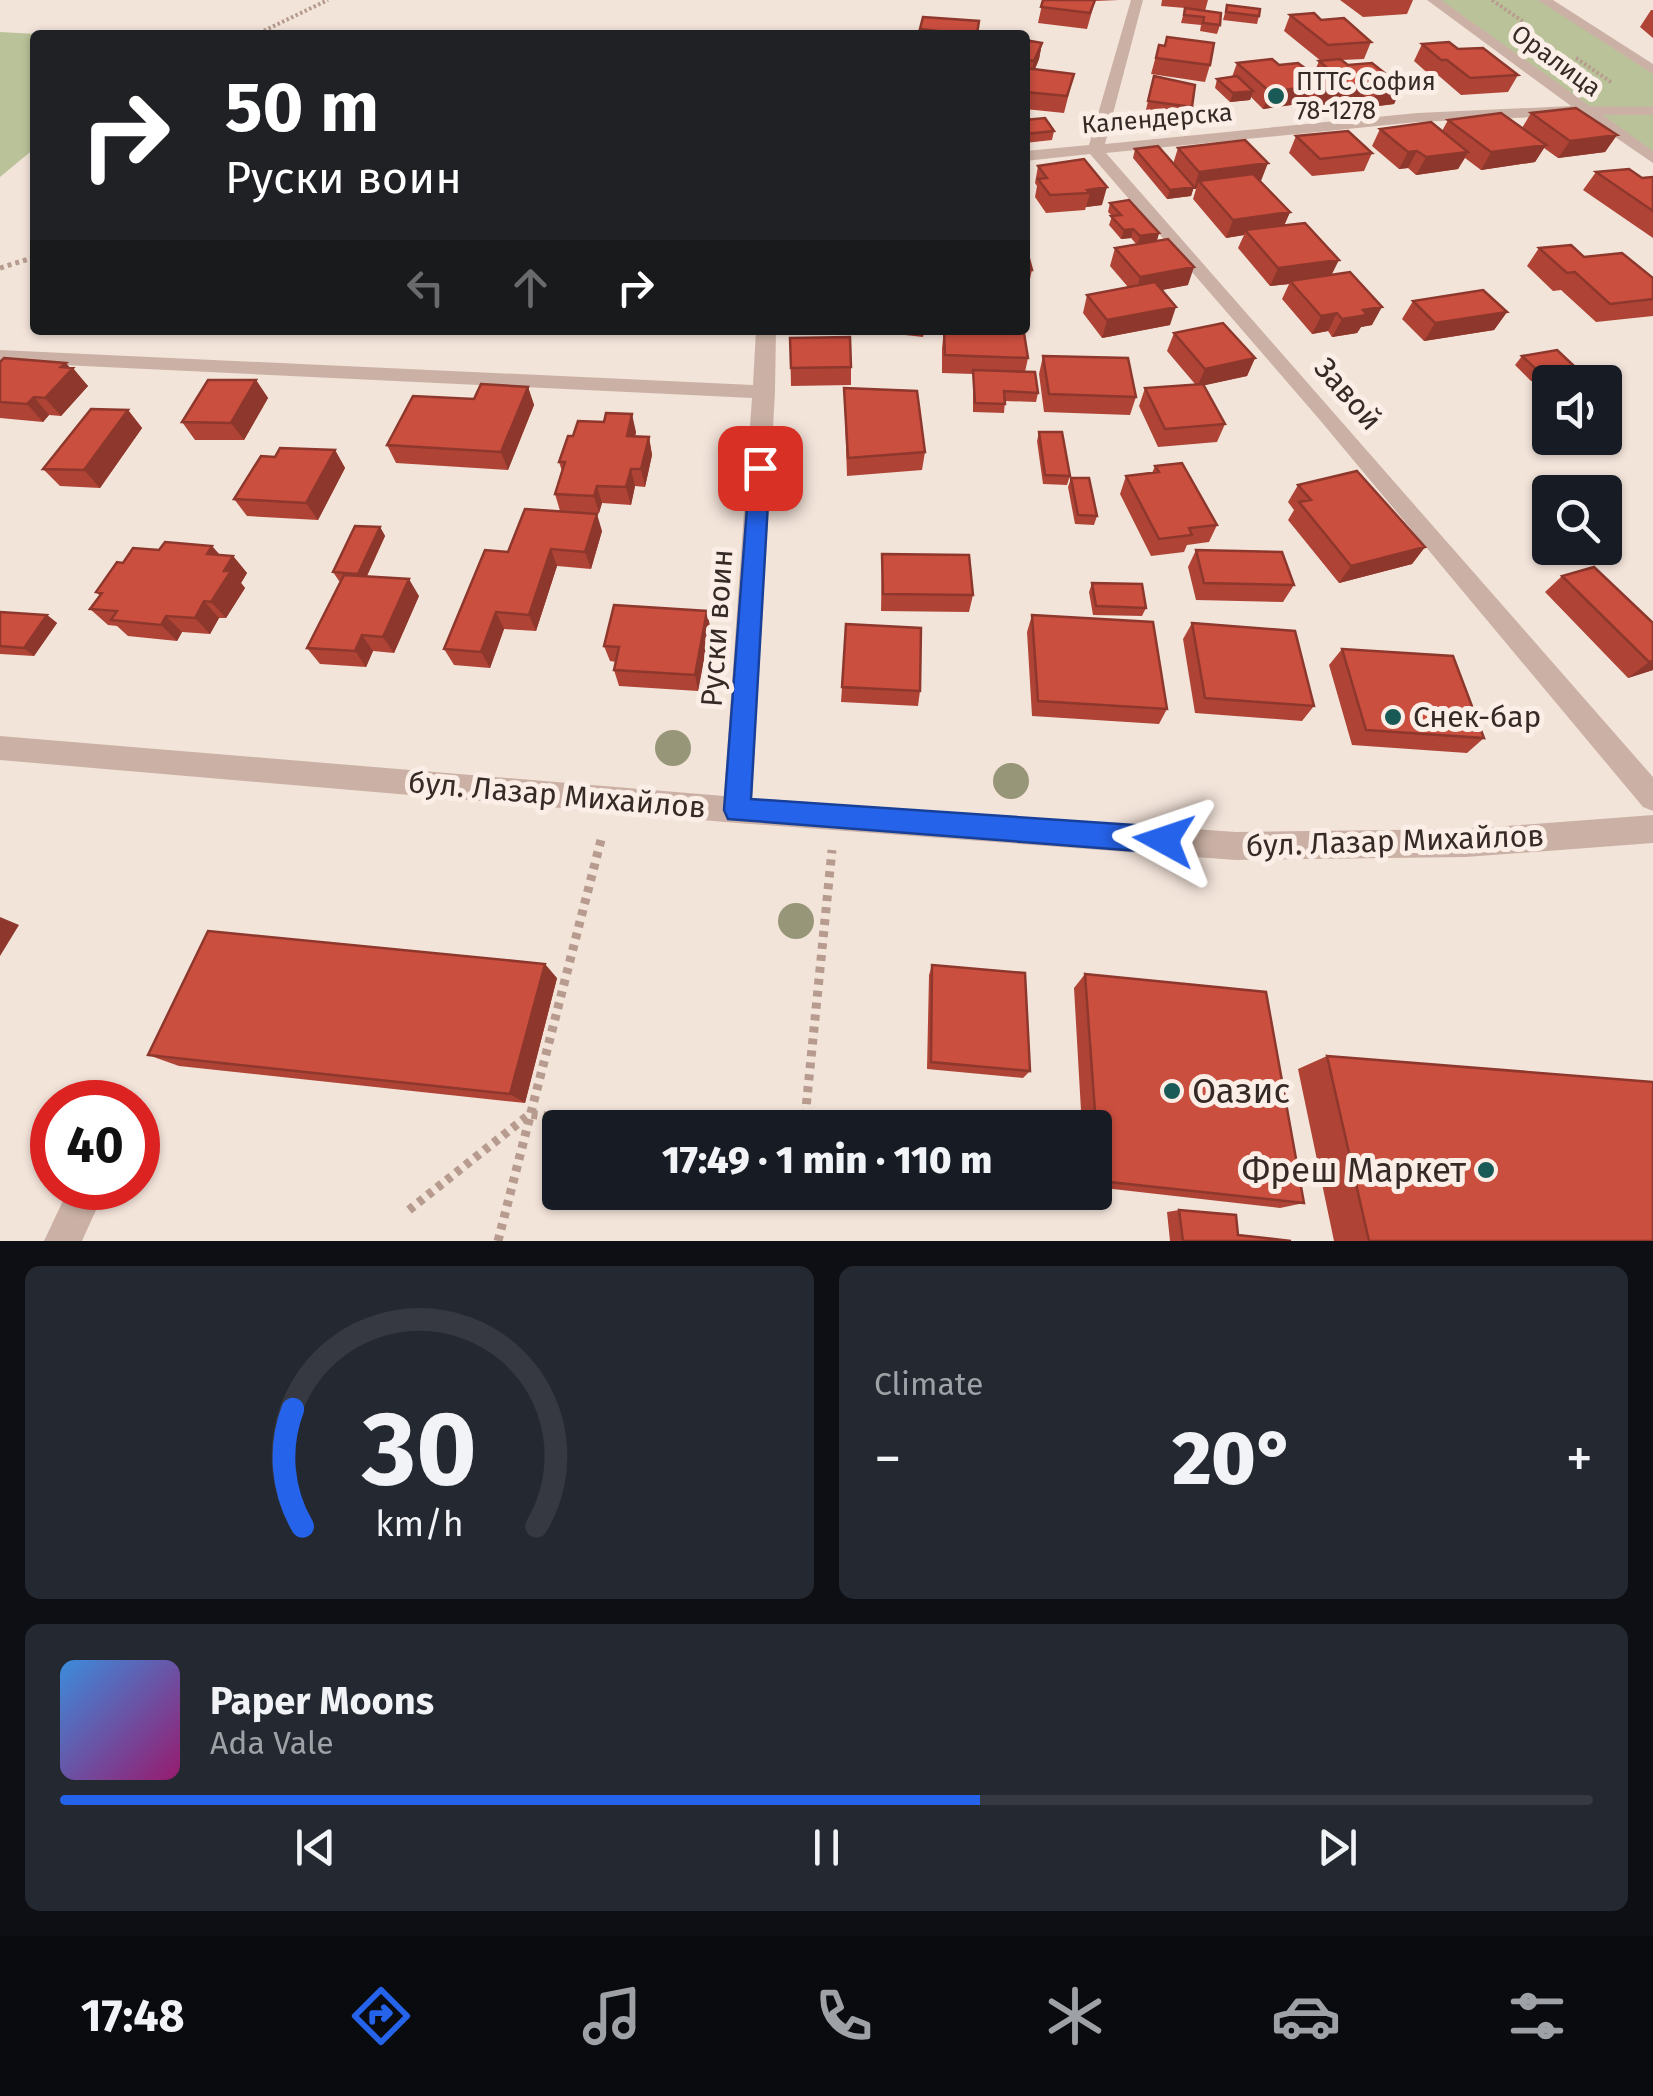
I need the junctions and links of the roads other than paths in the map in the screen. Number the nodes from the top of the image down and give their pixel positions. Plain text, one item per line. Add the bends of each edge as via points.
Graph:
1 (1137, 0) edge
2 (1433, 0) edge
3 (1544, 0) edge
4 (1653, 70) edge
5 (1585, 109) junction
6 (1653, 111) edge
7 (1095, 150) junction
8 (1030, 156) edge
9 (1653, 158) edge
10 (766, 335) edge
11 (0, 356) edge
12 (765, 392) junction
13 (0, 748) edge
14 (1653, 798) edge
15 (737, 810) junction
16 (1653, 829) edge
17 (77, 1210) edge
18 (62, 1241) edge

1 - 7 street
2 - 5 street, Оралица
3 - 4 street, Оралица
5 - 6 street, Календерска
5 - 7 street, Календерска
5 - 9 street, Оралица
7 - 8 street, Календерска
7 - 14 street, Завой
10 - 12 street, Руски воин
11 - 12 street
12 - 15 street, Руски воин
13 - 15 street, бул. Лазар Михайлов
15 - 16 street, бул. Лазар Михайлов via 1236,846 1466,843
17 - 18 street

